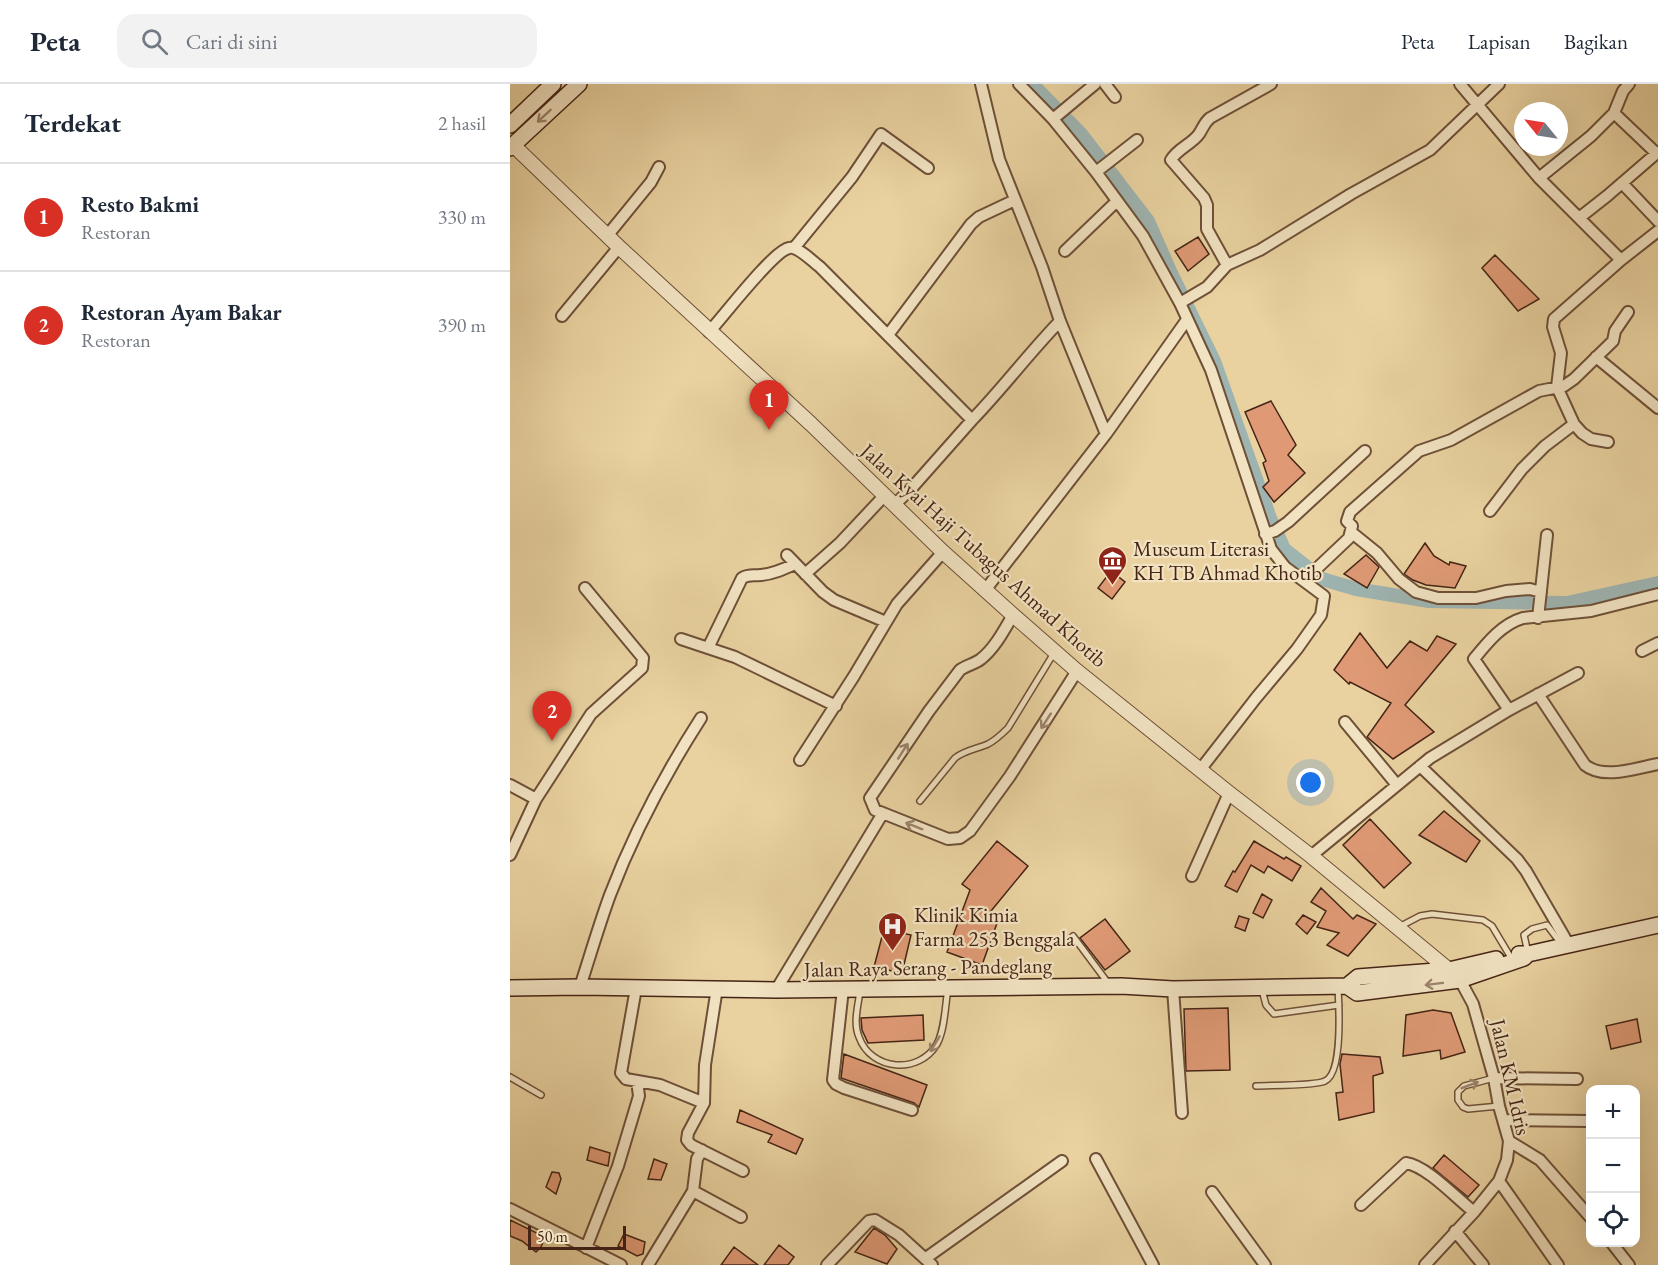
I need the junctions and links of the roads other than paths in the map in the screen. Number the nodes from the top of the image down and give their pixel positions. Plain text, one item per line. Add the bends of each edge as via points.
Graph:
1 (553, 84) edge
2 (579, 84) edge
3 (981, 84) edge
4 (1019, 84) edge
5 (1095, 84) edge
6 (1105, 84) edge
7 (1271, 84) edge
8 (1460, 84) edge
9 (1499, 84) edge
10 (1629, 84) edge
11 (1115, 97) dead end
12 (1479, 105) junction
13 (1614, 113) junction
14 (1058, 115) junction
15 (510, 125) edge
16 (1137, 140) dead end
17 (511, 145) edge
18 (1657, 152) edge
19 (659, 167) dead end
20 (928, 168) dead end
21 (1101, 168) junction
22 (1539, 178) junction
23 (1622, 183) junction
24 (1015, 200) junction
25 (1117, 201) junction
26 (1578, 218) junction
27 (1658, 221) edge
28 (1658, 231) edge
29 (608, 236) junction
30 (619, 248) junction
31 (794, 248) junction
32 (1065, 251) dead end
33 (1621, 260) junction
34 (1227, 265) junction
35 (1181, 302) junction
36 (1628, 312) dead end
37 (562, 316) dead end
38 (1060, 321) junction
39 (1186, 321) junction
40 (709, 332) junction
41 (888, 335) junction
42 (1596, 357) junction
43 (1557, 387) junction
44 (1658, 408) edge
45 (972, 420) junction
46 (1574, 424) junction
47 (1106, 434) junction
48 (1608, 442) dead end
49 (1365, 452) dead end
50 (889, 500) junction
51 (1490, 511) dead end
52 (1270, 532) junction
53 (1351, 532) junction
54 (1546, 535) dead end
55 (943, 552) junction
56 (804, 573) junction
57 (1306, 577) junction
58 (585, 588) dead end
59 (986, 589) junction
60 (1658, 594) edge
61 (1541, 595) junction
62 (1013, 615) junction
63 (1538, 616) junction
64 (885, 622) junction
65 (681, 639) dead end
66 (1658, 643) edge
67 (708, 648) junction
68 (1642, 651) dead end
69 (1054, 652) junction
70 (1077, 671) junction
71 (1578, 673) dead end
72 (1538, 694) junction
73 (836, 706) junction
74 (1509, 710) junction
75 (701, 718) dead end
76 (1345, 722) dead end
77 (800, 760) dead end
78 (1658, 764) edge
79 (1420, 766) junction
80 (1200, 770) junction
81 (510, 785) edge
82 (1397, 786) junction
83 (1229, 793) junction
84 (536, 799) junction
85 (920, 801) dead end
86 (884, 813) junction
87 (510, 855) edge
88 (1311, 856) junction
89 (1192, 876) dead end
90 (1658, 925) edge
91 (1398, 928) junction
92 (1073, 936) dead end
93 (1566, 946) junction
94 (1528, 954) junction
95 (1510, 956) junction
96 (1454, 975) junction
97 (1110, 986) junction
98 (1343, 986) junction
99 (580, 987) junction
100 (510, 988) edge
101 (636, 988) junction
102 (717, 988) junction
103 (843, 988) junction
104 (860, 988) junction
105 (948, 988) junction
106 (1262, 988) junction
107 (1173, 989) junction
108 (776, 990) junction
109 (1339, 1005) junction
110 (510, 1077) edge
111 (1494, 1077) junction
112 (1577, 1079) dead end
113 (637, 1081) junction
114 (1256, 1086) dead end
115 (541, 1095) dead end
116 (704, 1103) junction
117 (1499, 1106) junction
118 (912, 1110) dead end
119 (1182, 1113) dead end
120 (1504, 1120) junction
121 (1586, 1120) edge
122 (1509, 1141) junction
123 (702, 1150) junction
124 (1096, 1159) dead end
125 (1062, 1161) dead end
126 (743, 1171) dead end
127 (1499, 1181) junction
128 (693, 1191) junction
129 (1212, 1192) dead end
130 (1361, 1205) dead end
131 (510, 1209) edge
132 (1474, 1212) junction
133 (1586, 1212) edge
134 (741, 1218) dead end
135 (1455, 1231) junction
136 (1615, 1247) edge
137 (586, 1248) junction
138 (929, 1262) edge
139 (1627, 1264) edge
140 (621, 1265) edge
141 (648, 1265) edge
142 (826, 1265) edge
143 (1154, 1265) edge
144 (1264, 1265) edge
145 (1425, 1265) edge
146 (1483, 1265) edge
147 (1558, 1265) edge

1 - 15 main road
2 -> 17 main road
3 - 24 street via 999,159
4 - 14 street
5 - 14 street
6 - 11 street
7 - 34 street via 1210,118 1171,160 1204,198 1207,228
8 - 12 street
9 - 12 street
10 - 13 street
12 - 22 street
12 - 34 street via 1430,150 1260,250
13 - 18 street
13 - 22 street
14 - 21 street
16 - 21 street
17 - 29 street, Jalan Kyai Haji Tubagus Ahmad Khotib
18 - 23 street
19 - 29 street
20 - 31 street via 881,134 852,177
21 - 25 street
22 - 26 street
23 - 26 street
23 - 27 street
24 - 38 street
24 - 41 street via 971,224
25 - 32 street
25 - 35 street via 1143,236
26 - 33 street
28 - 33 street
29 - 30 street, Jalan Kyai Haji Tubagus Ahmad Khotib
30 - 37 street
30 - 40 street, Jalan Kyai Haji Tubagus Ahmad Khotib
31 - 40 street via 786,248 768,264
31 - 41 street via 820,267
33 - 43 street via 1554,319 1552,327 1561,353
34 - 35 street via 1214,281
35 - 39 street
36 - 42 street via 1613,341
38 - 45 street
38 - 47 street
39 - 47 street
39 - 52 street via 1211,370
40 - 50 street, Jalan Kyai Haji Tubagus Ahmad Khotib
41 - 45 street
42 - 43 street via 1574,379
42 - 44 street
43 - 46 street
43 - 53 street via 1539,391 1451,440 1419,451 1350,512 1347,521
45 - 50 street via 910,490
46 - 48 street via 1591,439
46 - 51 street via 1522,469
47 - 59 street
49 - 52 street via 1288,522
50 - 55 street, Jalan Kyai Haji Tubagus Ahmad Khotib
50 - 56 street
52 - 57 street via 1271,549 1285,567
53 - 57 street
53 - 61 street via 1416,592 1438,598 1476,598 1530,589
54 - 61 street
55 - 59 street, Jalan Kyai Haji Tubagus Ahmad Khotib
55 - 64 street
56 - 64 street via 834,600
56 - 67 street via 791,560 782,570 742,578
57 - 80 street via 1324,596 1321,615
58 - 84 street via 644,664 591,714
59 - 62 street, Jalan Kyai Haji Tubagus Ahmad Khotib
60 - 63 street via 1591,611
61 - 63 street
62 - 69 street, Jalan Kyai Haji Tubagus Ahmad Khotib
86 -> 62 street via 875,810 870,798 956,675 987,653
63 - 74 street via 1515,620 1500,630 1474,659
64 - 73 street
65 - 67 street
66 - 68 street
67 - 73 street
69 - 70 street, Jalan Kyai Haji Tubagus Ahmad Khotib
69 - 85 lane via 1008,728 988,744 955,758
70 - 80 street, Jalan Kyai Haji Tubagus Ahmad Khotib
70 -> 86 street via 970,831 960,838 948,839
71 - 72 street
72 - 74 street
72 - 78 street via 1592,771 1602,773
73 - 77 street
74 - 79 street
75 - 99 street via 669,768 626,857
76 - 82 street
79 - 82 street
79 - 93 street via 1517,859
80 - 83 street, Jalan Kyai Haji Tubagus Ahmad Khotib
81 - 84 street
82 - 88 street
83 - 88 street, Jalan Kyai Haji Tubagus Ahmad Khotib
83 - 89 street
84 - 87 street
86 - 108 street
88 - 91 street, Jalan Kyai Haji Tubagus Ahmad Khotib
90 - 93 main road, Jalan Raya Serang - Pandeglang
91 - 95 lane via 1432,914 1483,920
91 - 96 street, Jalan Kyai Haji Tubagus Ahmad Khotib
92 - 97 lane
93 - 94 main road, Jalan Raya Serang - Pandeglang
93 - 94 lane via 1547,925 1524,935
94 - 95 main road, Jalan Raya Serang - Pandeglang
94 - 96 main road, Jalan Raya Serang - Pandeglang
95 - 96 main road, Jalan Raya Serang - Pandeglang
96 - 98 main road, Jalan Raya Serang - Pandeglang via 1358,977
96 - 111 street, Jalan KM Idris via 1473,1004
97 - 105 main road, Jalan Raya Serang - Pandeglang
97 - 107 main road, Jalan Raya Serang - Pandeglang
98 - 106 main road, Jalan Raya Serang - Pandeglang
98 - 109 lane
99 - 100 main road, Jalan Raya Serang - Pandeglang
99 - 101 main road, Jalan Raya Serang - Pandeglang
101 - 102 main road, Jalan Raya Serang - Pandeglang
101 - 113 street via 621,1073 626,1079
102 - 108 main road, Jalan Raya Serang - Pandeglang
102 - 116 street via 705,1065
103 - 104 main road, Jalan Raya Serang - Pandeglang
103 - 108 main road, Jalan Raya Serang - Pandeglang
103 - 118 street via 833,1080 844,1088
104 - 105 main road, Jalan Raya Serang - Pandeglang
105 -> 104 lane via 938,1042 919,1061 903,1065 878,1060 861,1042 856,1026
106 - 107 main road, Jalan Raya Serang - Pandeglang
106 - 109 lane via 1266,1005 1274,1014
107 - 119 street
109 - 114 lane via 1336,1065 1328,1080
110 - 115 lane
111 - 112 street
111 - 117 street, Jalan KM Idris
117 -> 111 lane via 1468,1109 1458,1100 1458,1092 1464,1086
113 - 116 street via 660,1085
113 - 137 street via 639,1096 618,1166
116 - 123 street via 687,1140
117 - 120 street, Jalan KM Idris
120 - 121 street
120 - 122 street, Jalan KM Idris
122 - 127 street, Jalan KM Idris
122 - 133 street via 1540,1160
123 - 126 street
123 - 128 street
124 - 143 street
125 - 138 street
127 - 132 street, Jalan KM Idris
127 - 147 street
128 - 134 street
128 - 141 street
129 - 144 street
130 - 132 street via 1406,1163 1428,1174
131 - 137 street
132 - 135 street, Jalan KM Idris
135 - 145 street, Jalan KM Idris
135 - 146 street
136 - 139 street
137 - 140 street
138 - 142 street via 875,1220 869,1221

